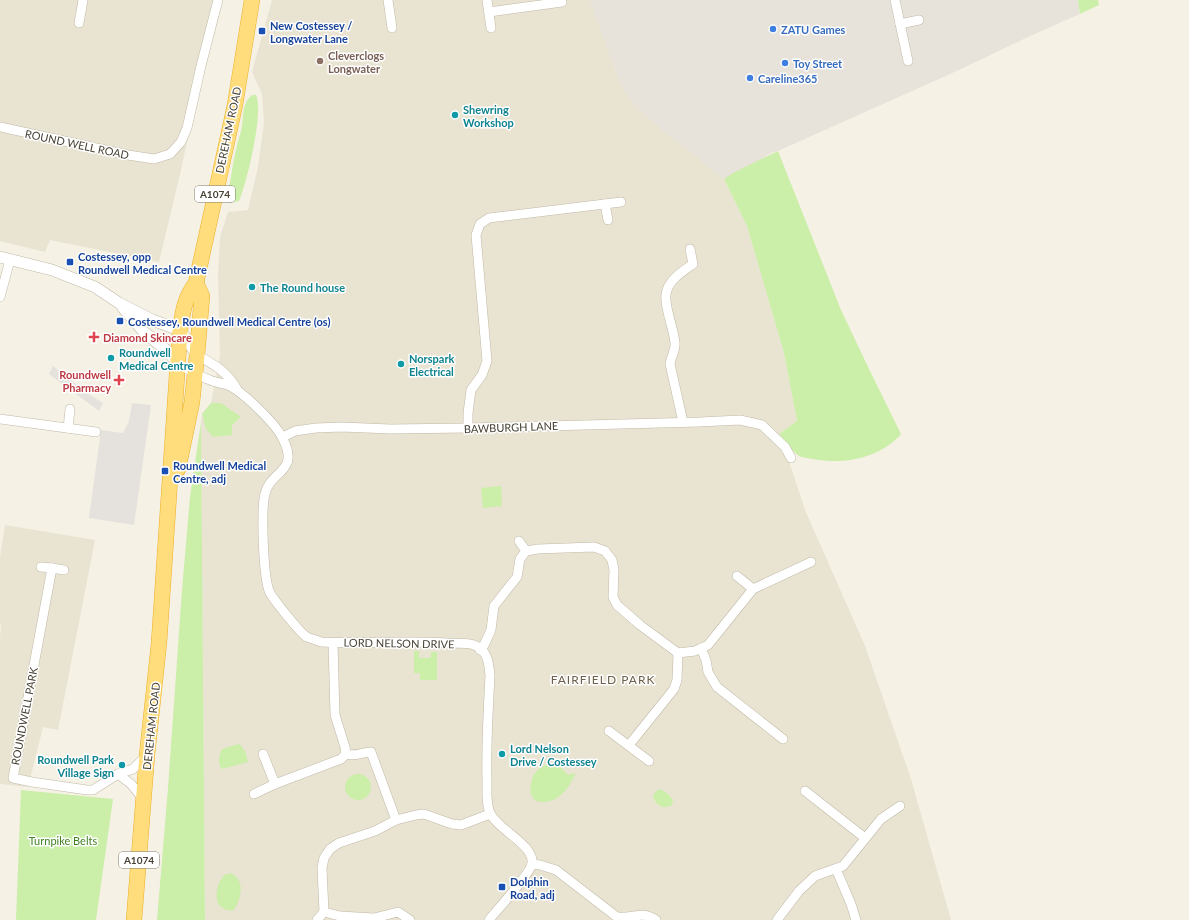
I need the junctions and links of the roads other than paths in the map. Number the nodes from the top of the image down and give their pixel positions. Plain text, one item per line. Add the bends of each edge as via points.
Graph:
1 (83, 0) edge
2 (218, 0) edge
3 (252, 0) edge
4 (388, 0) edge
5 (487, 0) edge
6 (895, 0) edge
7 (546, 2) edge
8 (562, 2) dead end
9 (489, 12) junction
10 (919, 20) dead end
11 (79, 23) dead end
12 (900, 24) junction
13 (392, 28) dead end
14 (491, 28) dead end
15 (908, 61) dead end
16 (0, 127) edge
17 (621, 202) dead end
18 (605, 204) junction
19 (608, 220) dead end
20 (690, 249) dead end
21 (5, 258) edge
22 (196, 283) junction
23 (0, 297) edge
24 (119, 302) junction
25 (180, 330) junction
26 (197, 355) junction
27 (178, 363) junction
28 (195, 374) junction
29 (238, 391) junction
30 (70, 409) dead end
31 (0, 419) edge
32 (683, 422) junction
33 (68, 428) junction
34 (468, 428) junction
35 (96, 432) dead end
36 (283, 438) junction
37 (791, 458) dead end
38 (166, 532) junction
39 (518, 541) dead end
40 (526, 551) junction
41 (810, 562) dead end
42 (41, 567) dead end
43 (52, 568) junction
44 (64, 570) dead end
45 (737, 576) dead end
46 (753, 589) junction
47 (333, 643) junction
48 (702, 648) junction
49 (480, 650) junction
50 (678, 653) junction
51 (609, 731) dead end
52 (782, 739) dead end
53 (629, 745) junction
54 (263, 754) dead end
55 (346, 754) junction
56 (147, 755) junction
57 (649, 761) dead end
58 (118, 774) junction
59 (275, 784) junction
60 (805, 791) dead end
61 (254, 794) dead end
62 (144, 800) junction
63 (900, 806) dead end
64 (490, 814) junction
65 (396, 820) junction
66 (865, 838) junction
67 (532, 864) junction
68 (836, 869) junction
69 (324, 912) junction
70 (627, 919) edge
71 (134, 920) edge
72 (317, 920) edge
73 (410, 920) edge
74 (489, 920) edge
75 (656, 920) edge
76 (777, 920) edge
77 (856, 920) edge

1 - 11 street
2 - 16 street, ROUND WELL ROAD via 187,128 181,142 170,154 154,159 128,155
3 - 22 highway, DEREHAM ROAD / A1074 via 235,105
4 - 13 street
5 - 9 street
6 - 12 street
7 - 8 street
7 - 9 street
9 - 14 street
10 - 12 street
12 - 15 street
17 - 18 street
18 - 19 street
18 - 34 street via 489,218 480,224 476,235 486,361 482,375 471,390
20 - 32 street via 693,264 670,283 666,293 675,345 670,364
21 - 23 street
21 - 24 street via 60,273 96,287
22 - 25 highway, DEREHAM ROAD / A1074 via 188,293
22 - 26 highway, DEREHAM ROAD / A1074 via 202,296
24 - 25 street via 159,323
24 - 27 street via 144,332
25 - 26 street
25 - 27 highway, DEREHAM ROAD / A1074
26 - 27 highway
26 - 28 highway, DEREHAM ROAD / A1074
26 - 29 street via 230,377
27 - 28 street
27 - 38 highway, DEREHAM ROAD / A1074
28 - 29 street via 229,385
28 - 38 highway, DEREHAM ROAD / A1074 via 192,402
29 - 36 street via 272,423
30 - 33 street
31 - 33 street
32 - 34 street, BAWBURGH LANE
32 - 37 street, BAWBURGH LANE via 740,420 762,425 785,447
33 - 35 street
34 - 36 street, BAWBURGH LANE via 316,428 295,431
36 - 47 street, LORD NELSON DRIVE via 288,462 270,482 263,505 266,579 270,592 283,611 306,636 321,642
38 - 56 highway, DEREHAM ROAD / A1074 via 159,643
39 - 40 street
40 - 49 street via 520,560 517,577 494,606 491,630
40 - 50 street via 594,547 605,551 612,560 613,597 617,605
41 - 46 street
42 - 43 street
43 - 44 street
43 - 58 street, ROUNDWELL PARK via 13,778 93,790
45 - 46 street
46 - 48 street via 715,637
47 - 49 street, LORD NELSON DRIVE via 427,642 474,645
47 - 55 street via 335,715
48 - 50 street
48 - 52 street via 708,672 717,687
49 - 64 street via 489,662 490,676 487,802
50 - 53 street via 677,680 674,688
51 - 53 street
53 - 57 street
54 - 59 street
55 - 59 street via 341,759
55 - 65 street via 356,756 371,752
56 - 58 street, ROUNDWELL PARK via 133,769
56 - 62 highway, DEREHAM ROAD / A1074
58 - 62 street via 131,784
59 - 61 street
60 - 66 street
62 - 71 highway, DEREHAM ROAD / A1074
63 - 66 street via 880,819
64 - 65 street via 461,825 424,814
64 - 67 street via 526,848
65 - 69 street via 330,849 324,858 322,868
66 - 68 street via 843,866
67 - 70 street via 556,870 617,917
67 - 74 street
68 - 76 street via 815,876 799,891
68 - 77 street
69 - 72 street
69 - 73 street via 340,916 374,918 398,912
70 - 75 street via 642,914 650,915

